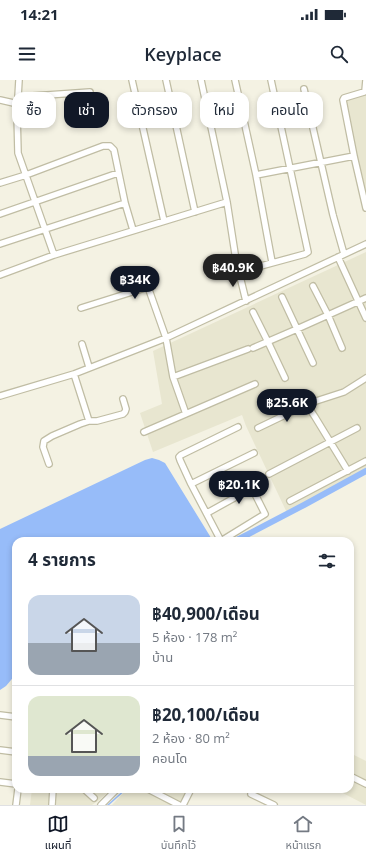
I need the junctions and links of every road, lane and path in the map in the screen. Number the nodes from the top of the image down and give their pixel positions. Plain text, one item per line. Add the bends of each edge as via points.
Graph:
1 (19, 80) edge
2 (132, 80) edge
3 (166, 80) edge
4 (201, 80) edge
5 (235, 80) edge
6 (271, 80) edge
7 (366, 80) edge
8 (304, 89) dead end
9 (18, 92) edge
10 (0, 100) edge
11 (12, 103) edge
12 (17, 128) edge
13 (354, 156) junction
14 (320, 162) junction
15 (290, 169) junction
16 (118, 173) junction
17 (26, 175) junction
18 (256, 175) junction
19 (0, 183) edge
20 (35, 202) junction
21 (125, 202) junction
22 (227, 202) junction
23 (366, 208) edge
24 (195, 212) junction
25 (0, 214) edge
26 (164, 221) junction
27 (44, 229) junction
28 (133, 230) junction
29 (0, 244) edge
30 (366, 244) edge
31 (344, 254) junction
32 (54, 255) junction
33 (338, 257) junction
34 (272, 262) junction
35 (239, 272) junction
36 (0, 275) edge
37 (313, 286) dead end
38 (282, 297) dead end
39 (366, 298) edge
40 (246, 301) junction
41 (359, 302) junction
42 (80, 308) dead end
43 (253, 312) dead end
44 (328, 315) junction
45 (366, 318) edge
46 (297, 329) junction
47 (166, 338) junction
48 (268, 342) junction
49 (82, 344) dead end
50 (342, 348) dead end
51 (313, 363) dead end
52 (89, 367) junction
53 (74, 374) junction
54 (173, 377) junction
55 (285, 378) dead end
56 (366, 378) edge
57 (255, 384) dead end
58 (0, 396) edge
59 (123, 399) dead end
60 (310, 403) junction
61 (186, 414) junction
62 (89, 421) junction
63 (238, 427) dead end
64 (258, 428) dead end
65 (357, 428) dead end
66 (144, 432) dead end
67 (331, 442) junction
68 (254, 453) dead end
69 (366, 461) edge
70 (50, 464) dead end
71 (348, 471) junction
72 (269, 474) dead end
73 (263, 482) dead end
74 (191, 484) junction
75 (252, 488) junction
76 (290, 501) dead end
77 (207, 513) junction
78 (219, 537) edge
79 (228, 537) edge
80 (0, 715) edge
81 (12, 716) edge
82 (0, 750) edge
83 (12, 752) edge
84 (354, 778) edge
85 (0, 782) edge
86 (12, 784) edge
87 (366, 784) edge
88 (18, 793) edge
89 (53, 793) edge
90 (88, 793) edge
91 (113, 793) edge
92 (156, 793) edge
93 (189, 793) edge
94 (251, 794) dead end
95 (94, 798) dead end
96 (53, 804) edge
97 (16, 805) edge
98 (102, 805) edge
99 (179, 805) edge
100 (183, 805) edge
101 (274, 805) edge

1 - 9 street
2 - 26 street
3 - 24 street
4 - 22 street
5 - 18 street
6 - 15 street
7 - 13 street via 364,92 343,100
8 - 14 street
10 - 11 street
12 - 17 street via 18,153
13 - 14 street
13 - 23 street
14 - 15 street
14 - 31 street
15 - 18 street
15 - 34 street via 308,252
16 - 17 street via 114,150 107,146
16 - 20 street
16 - 21 street
17 - 19 street
17 - 20 street
18 - 34 street
20 - 25 street
20 - 27 street
21 - 27 street
21 - 28 street
22 - 24 street
22 - 35 street
24 - 26 street
26 - 28 street
27 - 29 street
27 - 32 street
28 - 32 street
30 - 31 street
31 - 33 street
32 - 36 street
33 - 40 street
33 - 41 street
34 - 35 street
35 - 40 street
37 - 44 street
38 - 46 street
39 - 41 street
40 - 47 street
41 - 44 street
41 - 45 street
42 - 47 street via 148,287
43 - 48 street
44 - 46 street
44 - 50 street
46 - 48 street
46 - 51 street
47 - 52 street
47 - 54 street
48 - 54 street
48 - 55 street
49 - 52 street
52 - 53 street
53 - 58 street
53 - 62 street
54 - 61 street
56 - 60 street via 344,392
57 - 61 street
59 - 62 street via 126,409 123,414
60 - 64 street
60 - 67 street via 311,411
61 - 66 street
62 - 70 street via 44,441 43,447
63 - 74 street via 179,457
65 - 67 street
67 - 71 street
67 - 72 street
68 - 74 street
69 - 71 street
71 - 76 street
73 - 75 street
74 - 77 street
75 - 77 street
75 - 79 street via 265,514
77 - 78 street
80 - 81 street
82 - 83 street
84 - 87 street
85 - 86 street
88 - 97 street
89 - 96 street
90 - 95 street
91 - 98 street
92 - 99 street
93 - 100 street
94 - 101 street

